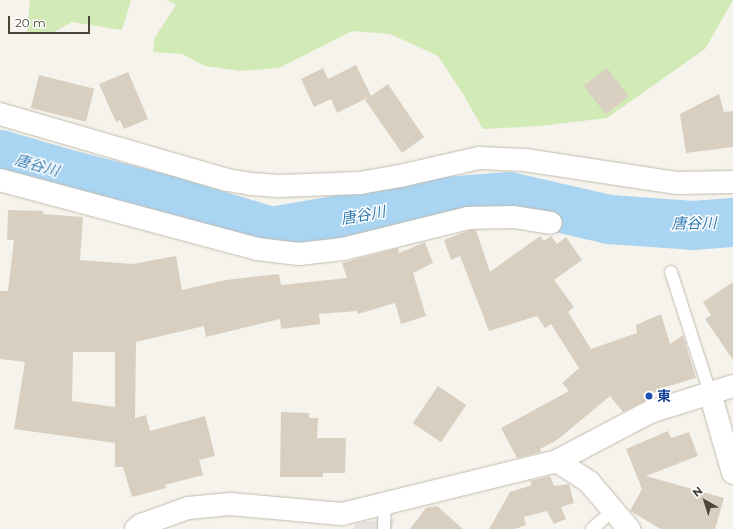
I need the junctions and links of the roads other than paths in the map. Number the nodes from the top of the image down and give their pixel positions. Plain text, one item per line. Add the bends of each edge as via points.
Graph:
1 (0, 114) edge
2 (0, 180) edge
3 (733, 182) edge
4 (551, 222) dead end
5 (671, 272) dead end
6 (733, 386) edge
7 (710, 393) junction
8 (557, 461) junction
9 (733, 473) edge
10 (385, 504) junction
11 (612, 511) junction
12 (136, 529) edge
13 (384, 529) edge
14 (592, 529) edge
15 (629, 529) edge

1 - 3 street via 227,180 251,184 279,186 360,183 480,158 525,160 677,183
2 - 4 street via 257,249 299,254 343,249 468,218 514,217
5 - 7 lane
6 - 7 street
7 - 8 street via 650,412
7 - 9 street
8 - 10 street
8 - 11 street via 588,482
10 - 12 street via 342,514 230,504 188,508
10 - 13 lane
11 - 14 lane
11 - 15 street

